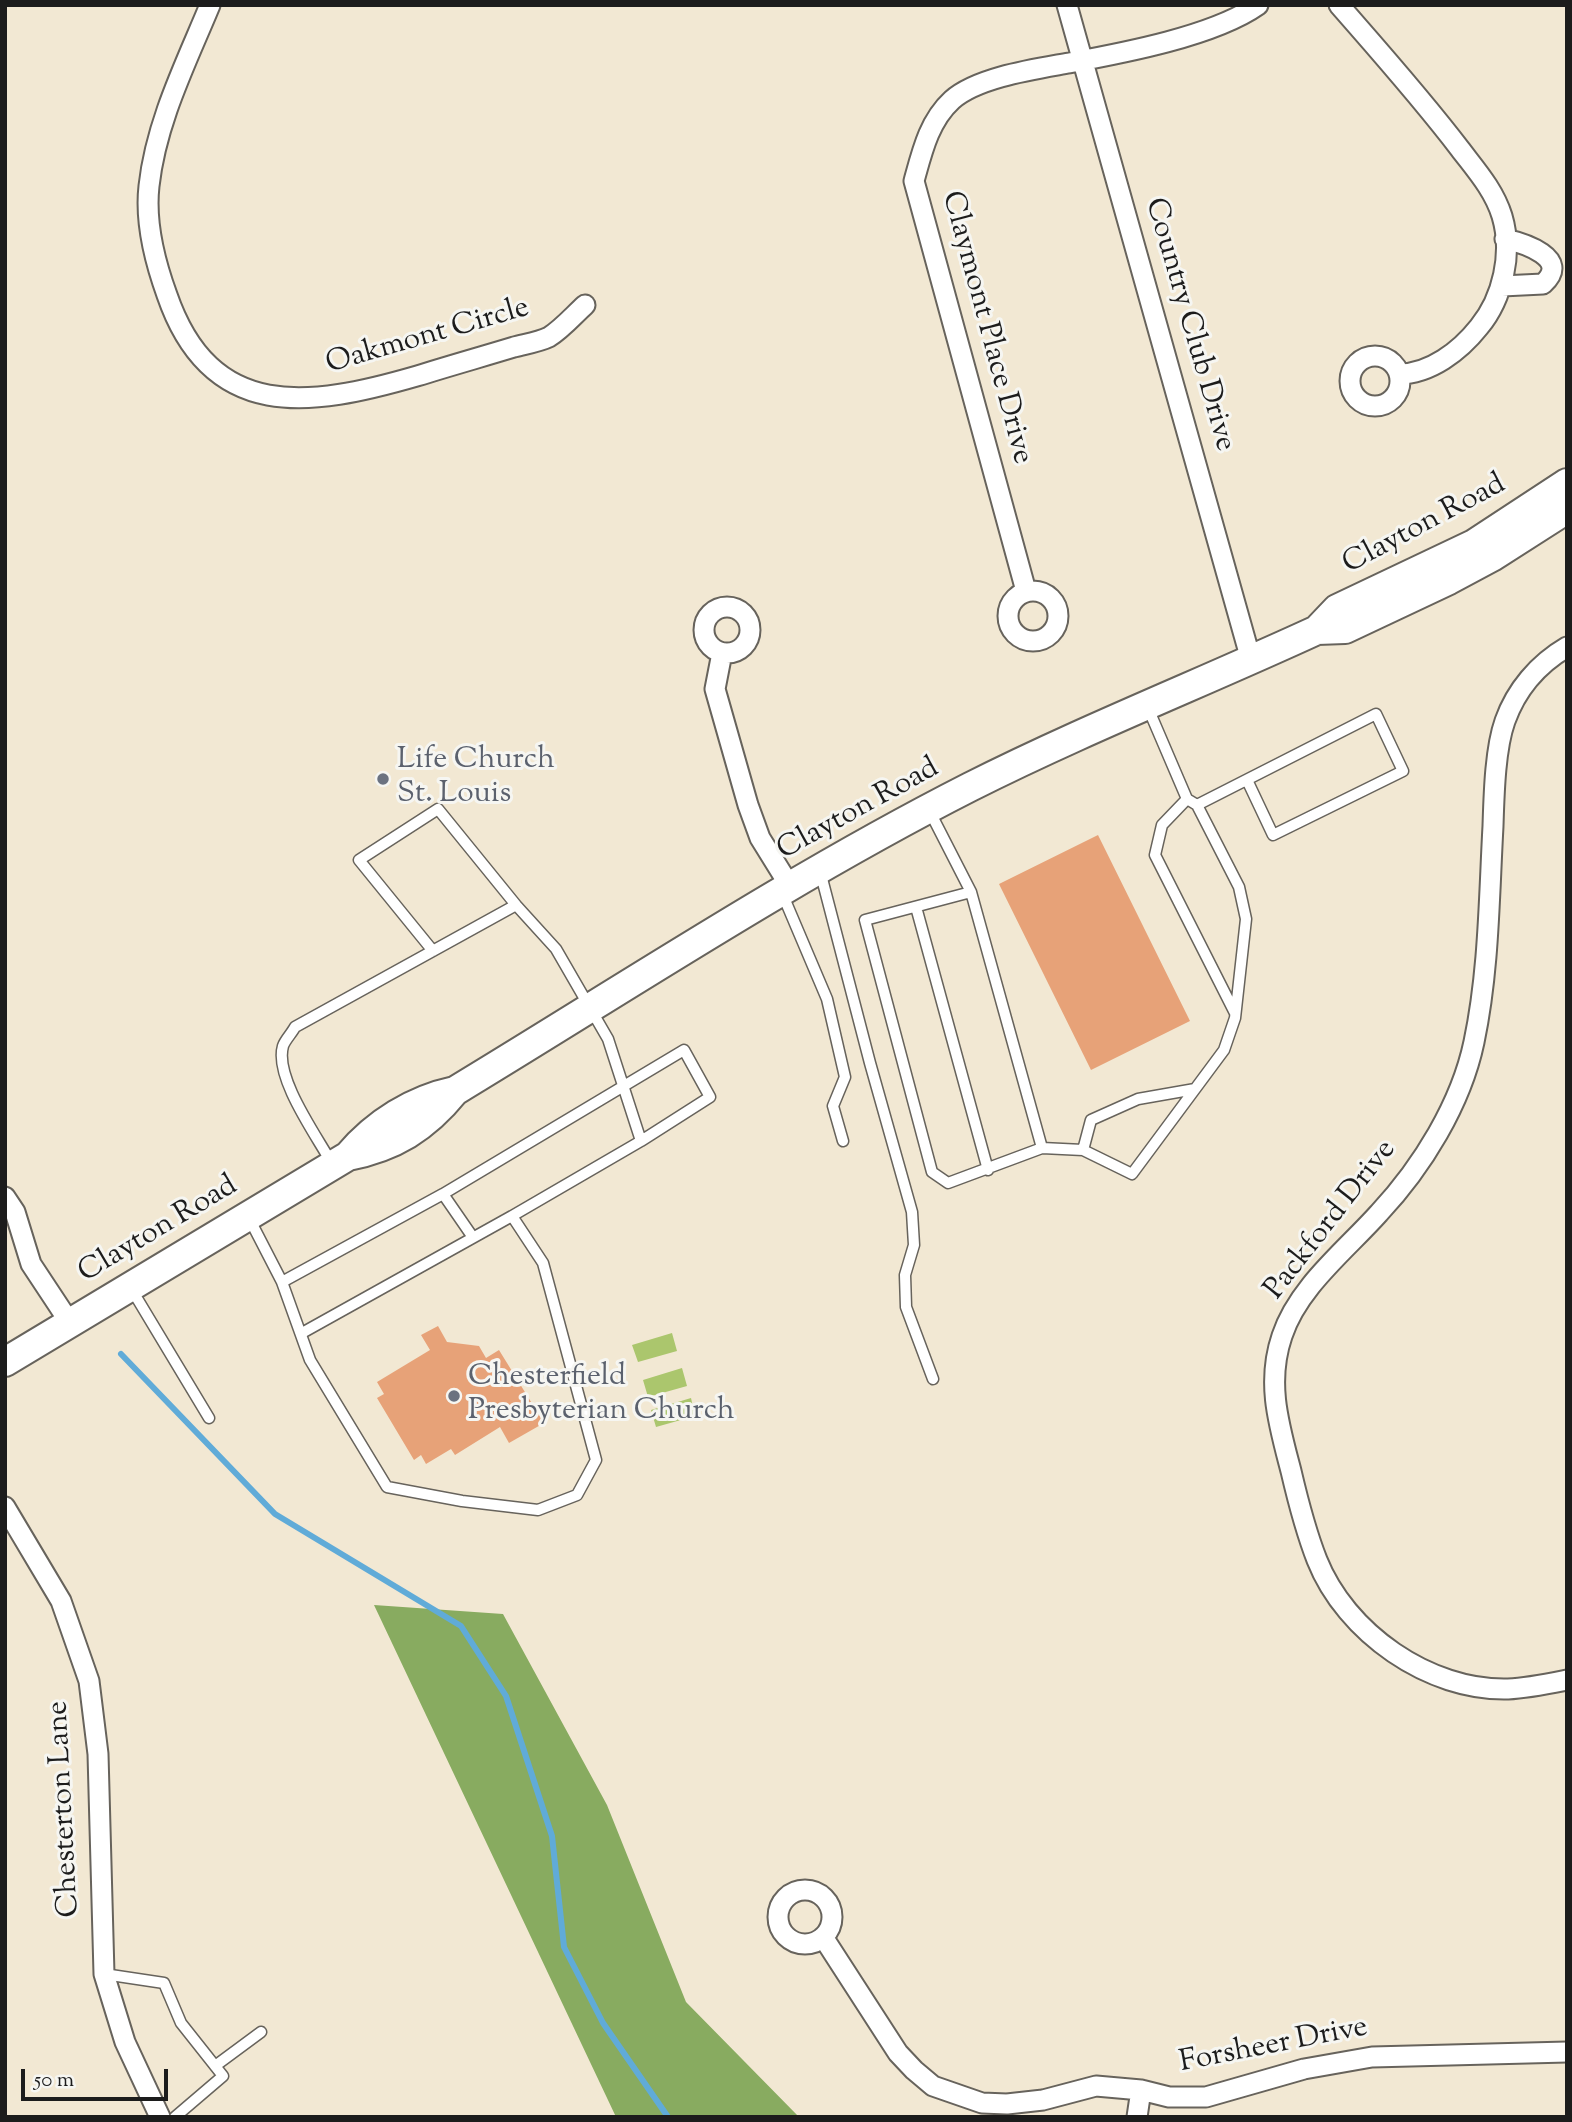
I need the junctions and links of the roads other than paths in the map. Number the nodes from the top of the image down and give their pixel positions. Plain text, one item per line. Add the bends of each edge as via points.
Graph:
1 (210, 5) edge
2 (1067, 5) edge
3 (1258, 5) edge
4 (1339, 5) edge
5 (1083, 60) junction
6 (1505, 239) junction
7 (1502, 286) junction
8 (585, 305) dead end
9 (1399, 374) dead end
10 (1567, 483) edge
11 (1567, 509) edge
12 (1026, 591) dead end
13 (1317, 630) junction
14 (1567, 647) edge
15 (722, 653) dead end
16 (1251, 660) junction
17 (1147, 705) junction
18 (1247, 780) junction
19 (1187, 799) junction
20 (1197, 805) junction
21 (929, 809) junction
22 (820, 870) junction
23 (786, 890) junction
24 (971, 892) junction
25 (516, 905) junction
26 (916, 907) junction
27 (433, 951) junction
28 (590, 1010) junction
29 (1236, 1013) junction
30 (623, 1084) junction
31 (1195, 1089) junction
32 (641, 1141) junction
33 (843, 1141) dead end
34 (1042, 1148) junction
35 (1083, 1150) junction
36 (340, 1161) junction
37 (988, 1170) junction
38 (443, 1194) junction
39 (5, 1197) edge
40 (248, 1216) junction
41 (512, 1216) junction
42 (472, 1237) junction
43 (282, 1282) junction
44 (130, 1287) junction
45 (70, 1323) junction
46 (302, 1333) junction
47 (5, 1362) edge
48 (933, 1379) dead end
49 (209, 1418) dead end
50 (5, 1507) edge
51 (1567, 1680) edge
52 (823, 1937) dead end
53 (104, 1974) junction
54 (261, 2032) dead end
55 (1567, 2052) edge
56 (215, 2066) junction
57 (1141, 2090) junction
58 (160, 2117) edge
59 (176, 2117) edge
60 (1137, 2117) edge

1 - 8 street, Oakmont Circle via 174,91 149,187 150,228 174,316 195,354 219,374 251,389 291,399 365,391 549,337
2 - 5 street, Country Club Drive
3 - 5 street, Claymont Place Drive via 1244,15 1190,34
4 - 6 street via 1492,190
5 - 12 street, Claymont Place Drive via 1004,75 953,99 927,135 914,181
5 - 16 street, Country Club Drive
6 - 7 street
6 - 7 street via 1546,251 1554,268 1543,284
7 - 9 street via 1493,311 1459,348 1415,374
10 - 13 main road, Clayton Road via 1474,544 1337,609
11 - 13 main road, Clayton Road via 1449,580 1345,629
13 - 16 main road, Clayton Road
14 - 51 street, Packford Drive via 1525,682 1503,725 1485,968 1474,1045 1455,1098 1413,1171 1302,1299 1283,1333 1275,1363 1274,1405 1318,1562 1341,1603 1370,1633 1429,1673 1461,1683 1505,1689
15 - 23 street via 715,689 748,805
16 - 17 main road, Clayton Road
17 - 19 lane
17 - 21 main road, Clayton Road
18 - 18 lane via 1376,714 1403,771 1273,835
18 - 20 lane
19 - 20 lane
19 - 29 lane via 1162,825 1155,855
20 - 29 lane via 1239,887 1246,919
21 - 22 main road, Clayton Road
21 - 24 lane
22 - 23 main road, Clayton Road
22 - 48 lane via 912,1212 914,1245 905,1276 906,1307
23 - 28 main road, Clayton Road
23 - 33 lane via 827,999 845,1077 833,1106
24 - 26 lane
24 - 34 lane
25 - 27 lane
25 - 27 lane via 438,809 359,860
25 - 28 lane via 556,949
26 - 37 lane
26 - 37 lane via 865,920 894,1036 932,1172 948,1183
27 - 36 lane via 296,1027 283,1044 282,1065 298,1104
28 - 30 lane via 608,1039
28 - 36 main road, Clayton Road via 455,1091 426,1097 368,1133
29 - 31 lane via 1224,1049
30 - 32 lane
30 - 32 lane via 684,1050 710,1097
30 - 38 lane
31 - 35 lane via 1138,1099 1091,1120
31 - 35 lane via 1132,1174
32 - 41 lane
34 - 35 lane
34 - 37 lane
36 - 40 main road, Clayton Road
38 - 42 lane
38 - 43 lane
39 - 45 street via 15,1212 31,1264
40 - 43 lane
40 - 44 main road, Clayton Road
41 - 42 lane
41 - 46 lane via 543,1263 596,1460 578,1495 538,1510 387,1487 310,1360
42 - 46 lane
43 - 46 lane
44 - 45 main road, Clayton Road
44 - 49 lane
45 - 47 main road, Clayton Road
50 - 53 street, Chesterton Lane via 61,1601 89,1681 98,1754
52 - 57 street, Forsheer Drive via 898,2053 933,2085 982,2103 1007,2104 1096,2086
53 - 56 lane via 164,1983 181,2023
53 - 58 street, Chesterton Lane via 125,2042
54 - 56 lane
55 - 57 street, Forsheer Drive via 1372,2057 1304,2069 1206,2097 1170,2097
56 - 59 lane via 223,2076
57 - 60 street

